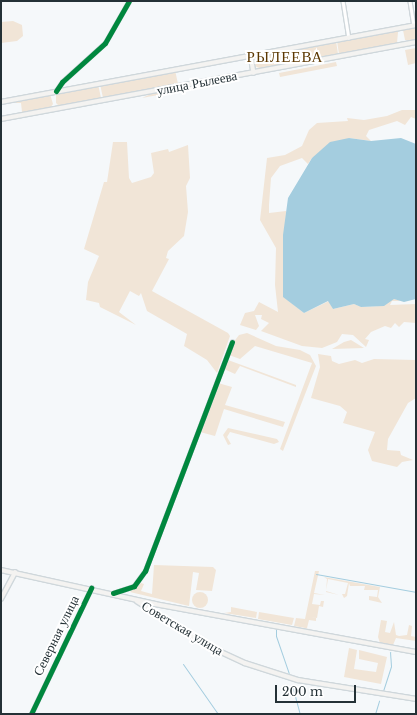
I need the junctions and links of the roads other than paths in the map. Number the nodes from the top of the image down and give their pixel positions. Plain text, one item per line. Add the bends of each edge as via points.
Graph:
1 (129, 1) edge
2 (343, 1) edge
3 (410, 1) edge
4 (415, 26) edge
5 (349, 38) junction
6 (416, 42) edge
7 (250, 56) junction
8 (254, 73) junction
9 (56, 91) junction
10 (1, 102) edge
11 (1, 119) edge
12 (232, 342) dead end
13 (1, 570) edge
14 (15, 573) junction
15 (91, 588) junction
16 (113, 593) junction
17 (1, 599) edge
18 (136, 600) junction
19 (416, 652) edge
20 (414, 698) edge
21 (31, 714) edge

1 - 9 street via 105,43 62,82
2 - 5 street
3 - 4 street
4 - 5 main road, улица Рылеева
5 - 7 main road, улица Рылеева
6 - 8 main road, улица Рылеева
7 - 8 main road
7 - 9 main road, улица Рылеева
8 - 11 main road, улица Рылеева
9 - 10 main road, улица Рылеева
12 - 16 street via 145,571 134,586
13 - 14 main road
14 - 15 main road
14 - 17 main road
15 - 16 main road
15 - 21 street, Северная улица
16 - 18 main road
18 - 19 main road
18 - 20 main road, Советская улица via 204,644 245,663 298,680

